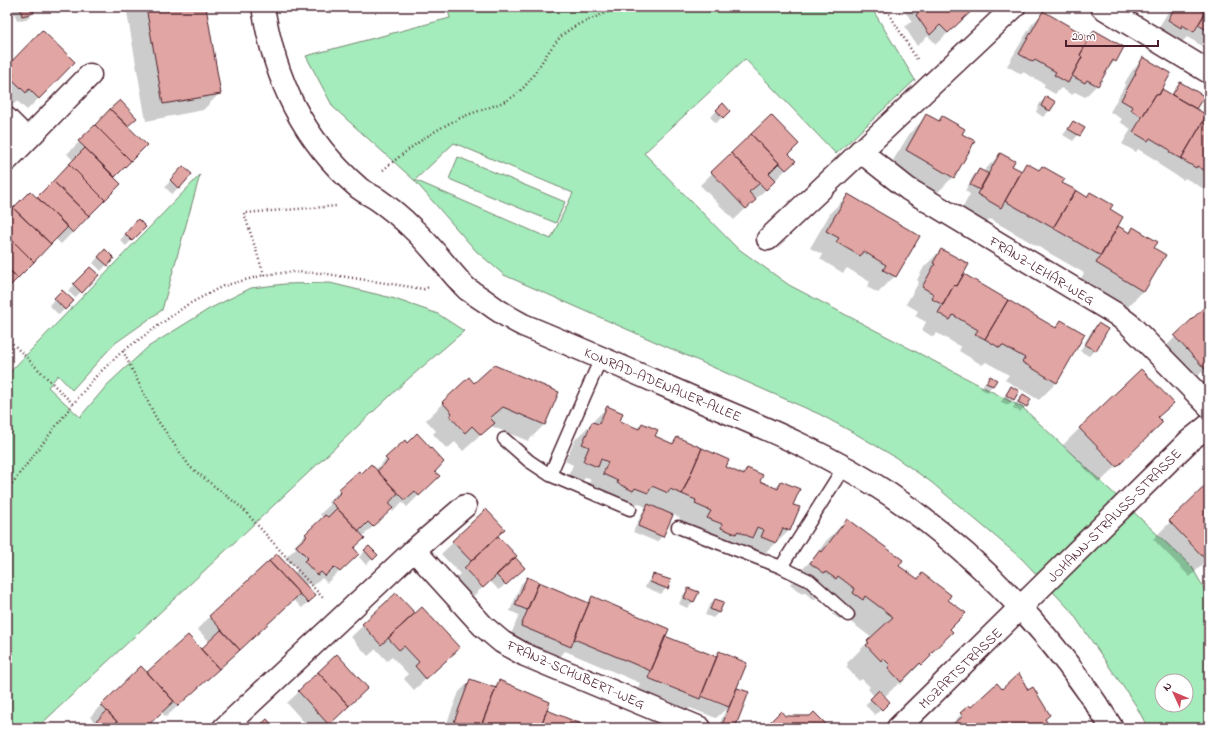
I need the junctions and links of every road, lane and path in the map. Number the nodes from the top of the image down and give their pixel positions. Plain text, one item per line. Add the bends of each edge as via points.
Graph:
1 (263, 7) edge
2 (617, 7) edge
3 (885, 7) edge
4 (1014, 7) edge
5 (1102, 7) edge
6 (1209, 72) edge
7 (90, 75) dead end
8 (932, 84) junction
9 (7, 119) edge
10 (27, 139) junction
11 (860, 151) junction
12 (7, 160) edge
13 (360, 189) junction
14 (768, 239) dead end
15 (264, 275) junction
16 (457, 278) junction
17 (7, 338) edge
18 (123, 351) junction
19 (601, 358) junction
20 (73, 404) junction
21 (1209, 406) edge
22 (1209, 425) edge
23 (504, 439) dead end
24 (844, 467) junction
25 (550, 475) junction
26 (7, 490) edge
27 (465, 506) dead end
28 (630, 509) dead end
29 (678, 528) dead end
30 (414, 550) junction
31 (781, 567) junction
32 (1021, 607) junction
33 (848, 615) dead end
34 (341, 618) junction
35 (224, 728) edge
36 (700, 728) edge
37 (898, 728) edge
38 (1112, 728) edge

1 - 13 street, KONRAD-ADENAUER-ALLEE via 274,58 300,118 326,154
2 - 13 path via 579,24 566,33 557,41 531,79 512,97 458,119 432,133 408,149
3 - 8 path
4 - 8 street
5 - 6 street
7 - 10 street
8 - 11 street
9 - 10 street
10 - 12 street
11 - 14 street
11 - 21 street, FRANZ-LEHÁR-WEG via 908,189 1116,314
13 - 15 path via 344,206 244,213
13 - 16 street, KONRAD-ADENAUER-ALLEE via 394,211 414,229
15 - 16 path via 291,272 320,273 424,289
15 - 18 path via 223,286 187,305
16 - 19 street, KONRAD-ADENAUER-ALLEE via 502,314
17 - 20 path
18 - 20 path via 97,375
18 - 34 path via 156,418 190,467 242,508
19 - 24 street, KONRAD-ADENAUER-ALLEE via 770,430
19 - 25 lane
20 - 26 path
22 - 32 street, JOHANN-STRAUSS-STRASSE via 1189,441
23 - 25 lane
24 - 31 lane
24 - 32 street, KONRAD-ADENAUER-ALLEE via 888,493 931,525
25 - 28 lane
27 - 30 street
29 - 31 lane
30 - 34 street
30 - 36 street, FRANZ-SCHUBERT-WEG via 483,626 502,642 525,655
31 - 33 lane via 810,581
32 - 37 street, MOZARTSTRASSE
32 - 38 street, KONRAD-ADENAUER-ALLEE via 1064,658
34 - 35 street

